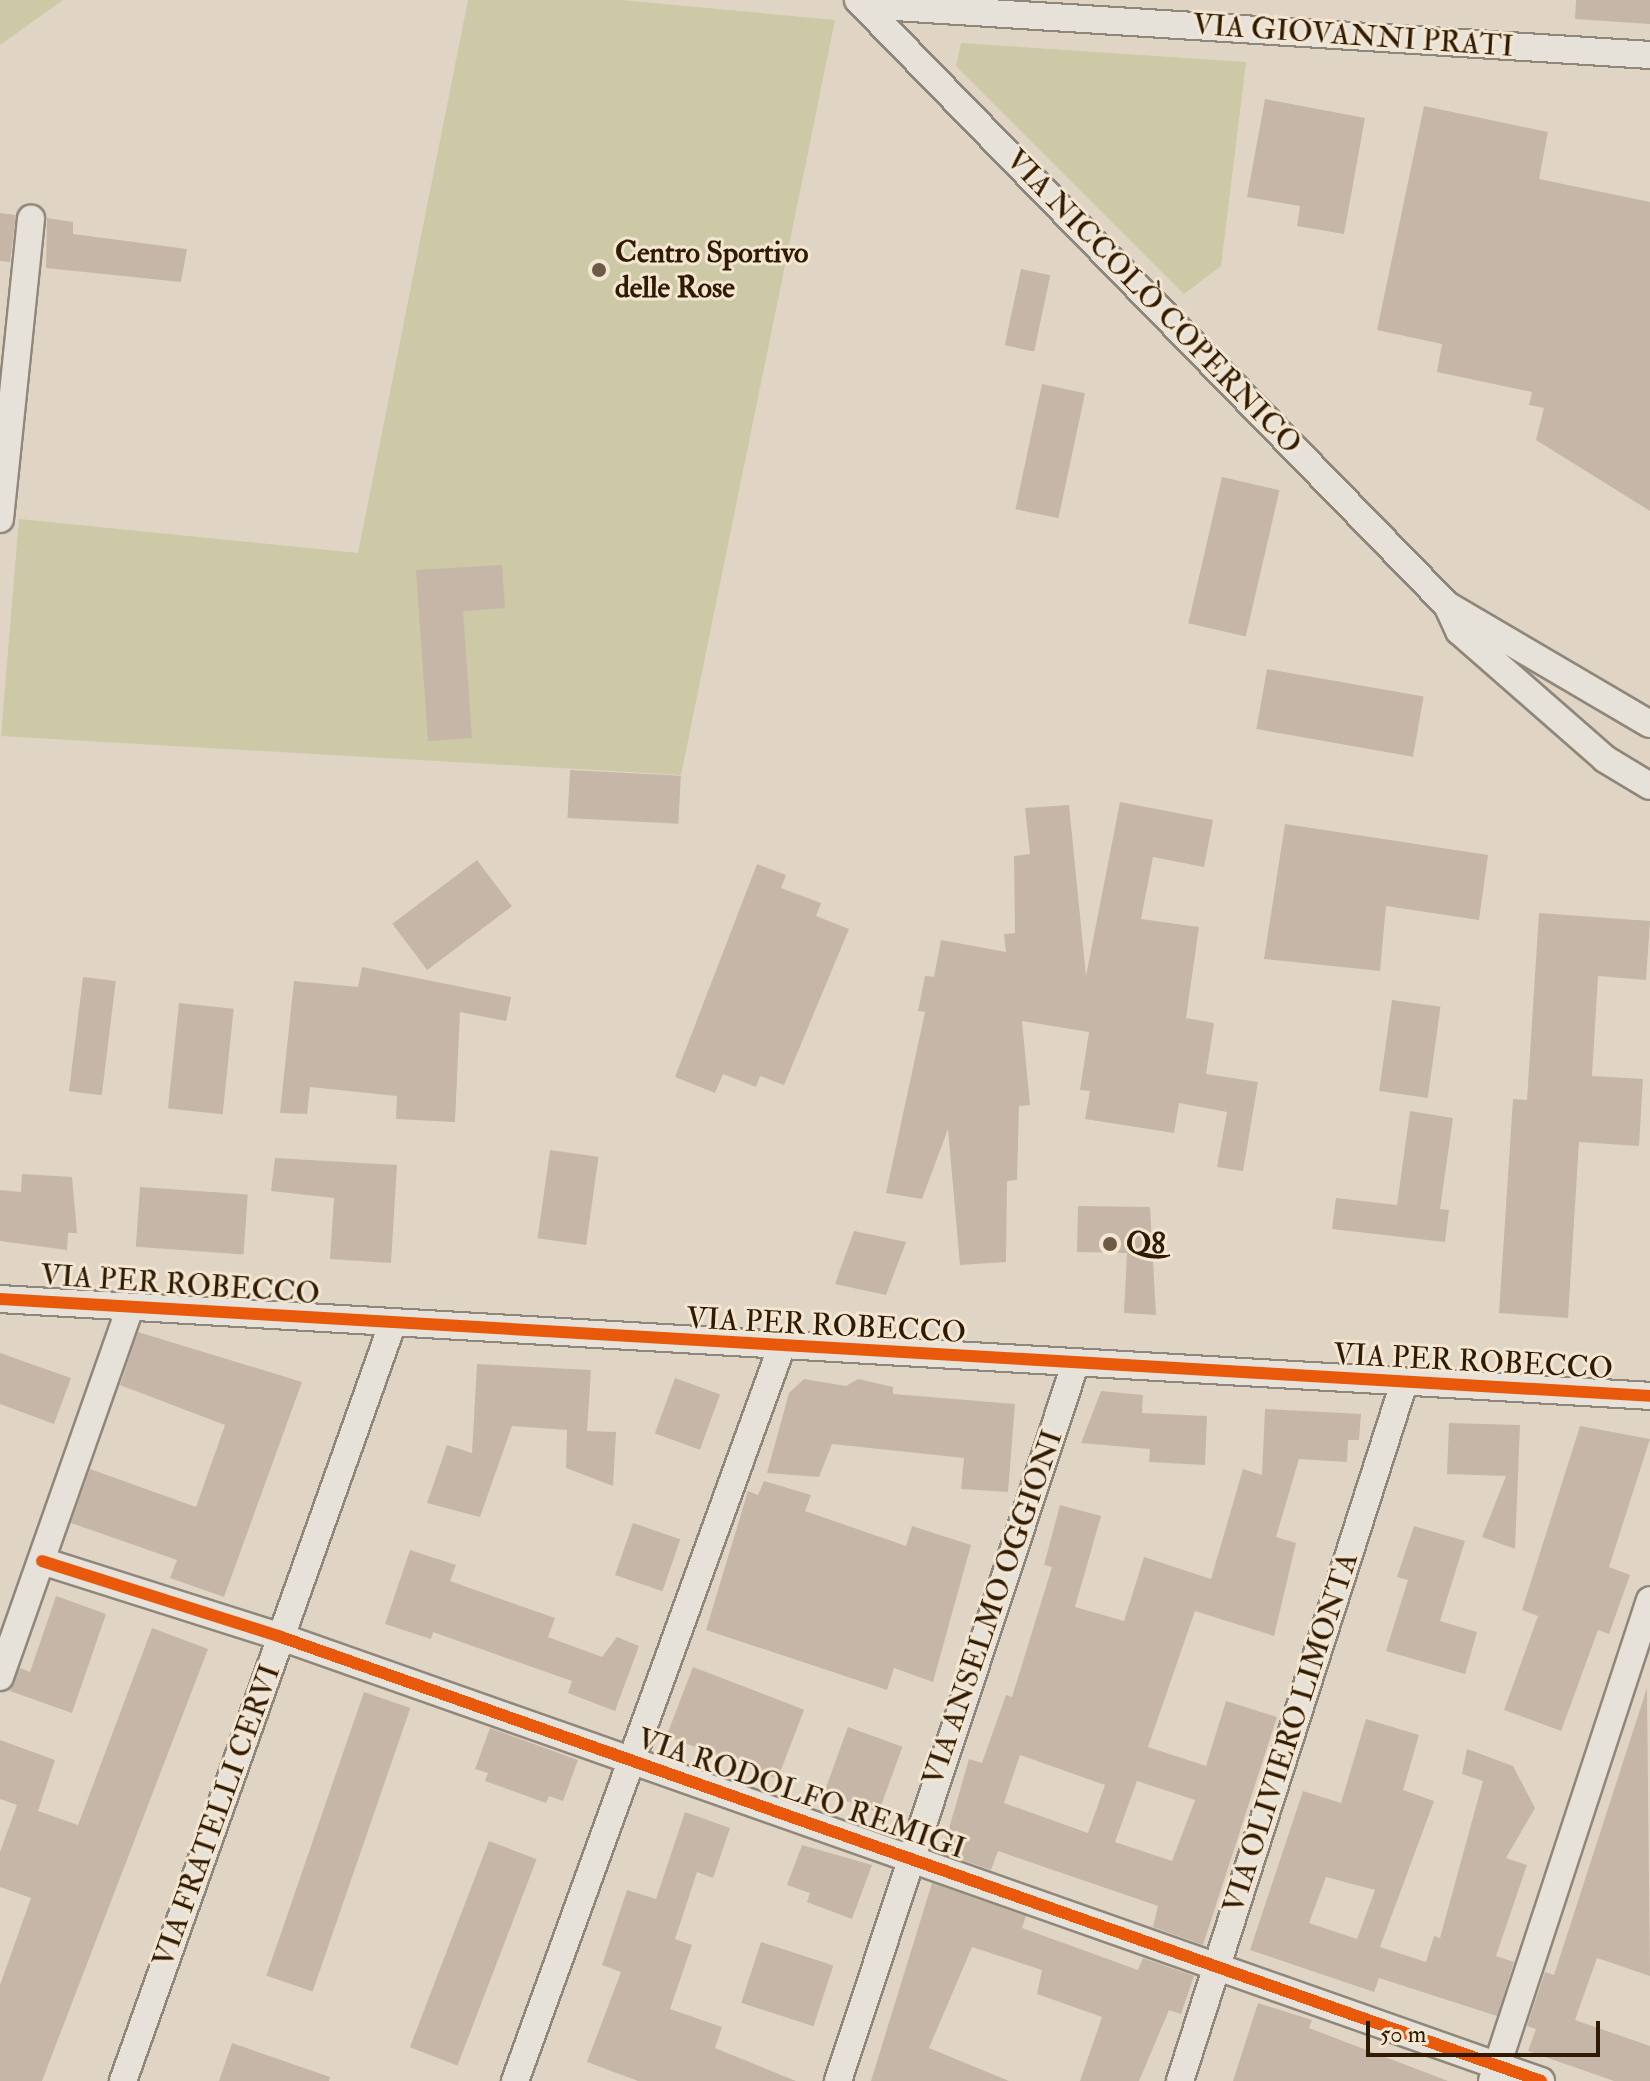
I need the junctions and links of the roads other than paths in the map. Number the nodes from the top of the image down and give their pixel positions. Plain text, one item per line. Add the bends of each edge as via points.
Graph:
1 (861, 3) edge
2 (1650, 55) edge
3 (31, 219) dead end
4 (0, 519) edge
5 (1447, 605) junction
6 (1650, 724) edge
7 (1650, 786) edge
8 (0, 1299) edge
9 (129, 1310) junction
10 (392, 1325) junction
11 (780, 1351) junction
12 (1075, 1365) junction
13 (1403, 1386) junction
14 (1650, 1396) edge
15 (42, 1561) junction
16 (1650, 1600) edge
17 (281, 1637) junction
18 (0, 1677) edge
19 (627, 1763) junction
20 (909, 1857) junction
21 (1217, 1964) junction
22 (1494, 2074) edge
23 (123, 2081) edge
24 (515, 2081) edge
25 (838, 2081) edge
26 (1180, 2081) edge
27 (1541, 2081) edge

1 - 2 street, VIA GIOVANNI PRATI
1 - 5 street, VIA NICCOLÒ COPERNICO
3 - 4 street
5 - 6 street, VIA NICCOLÒ COPERNICO
5 - 7 street, VIA NICCOLÒ COPERNICO via 1459,631 1605,759
8 - 9 street, VIA PER ROBECCO
9 - 10 street, VIA PER ROBECCO
9 - 15 street
10 - 11 street, VIA PER ROBECCO
10 - 17 street, VIA FRATELLI CERVI
11 - 12 street, VIA PER ROBECCO
11 - 19 street
12 - 13 street, VIA PER ROBECCO
12 - 20 street, VIA ANSELMO OGGIONI
13 - 14 street, VIA PER ROBECCO
13 - 21 street, VIA OLIVIERO LIMONTA
15 - 17 street, VIA RODOLFO REMIGI
15 - 18 street
16 - 22 street
17 - 19 street, VIA RODOLFO REMIGI
17 - 23 street, VIA FRATELLI CERVI
19 - 20 street, VIA RODOLFO REMIGI
19 - 24 street
20 - 21 street, VIA RODOLFO REMIGI
20 - 25 street, VIA ANSELMO OGGIONI
21 - 22 street, VIA RODOLFO REMIGI
21 - 26 street, VIA OLIVIERO LIMONTA
22 - 27 street, VIA RODOLFO REMIGI

